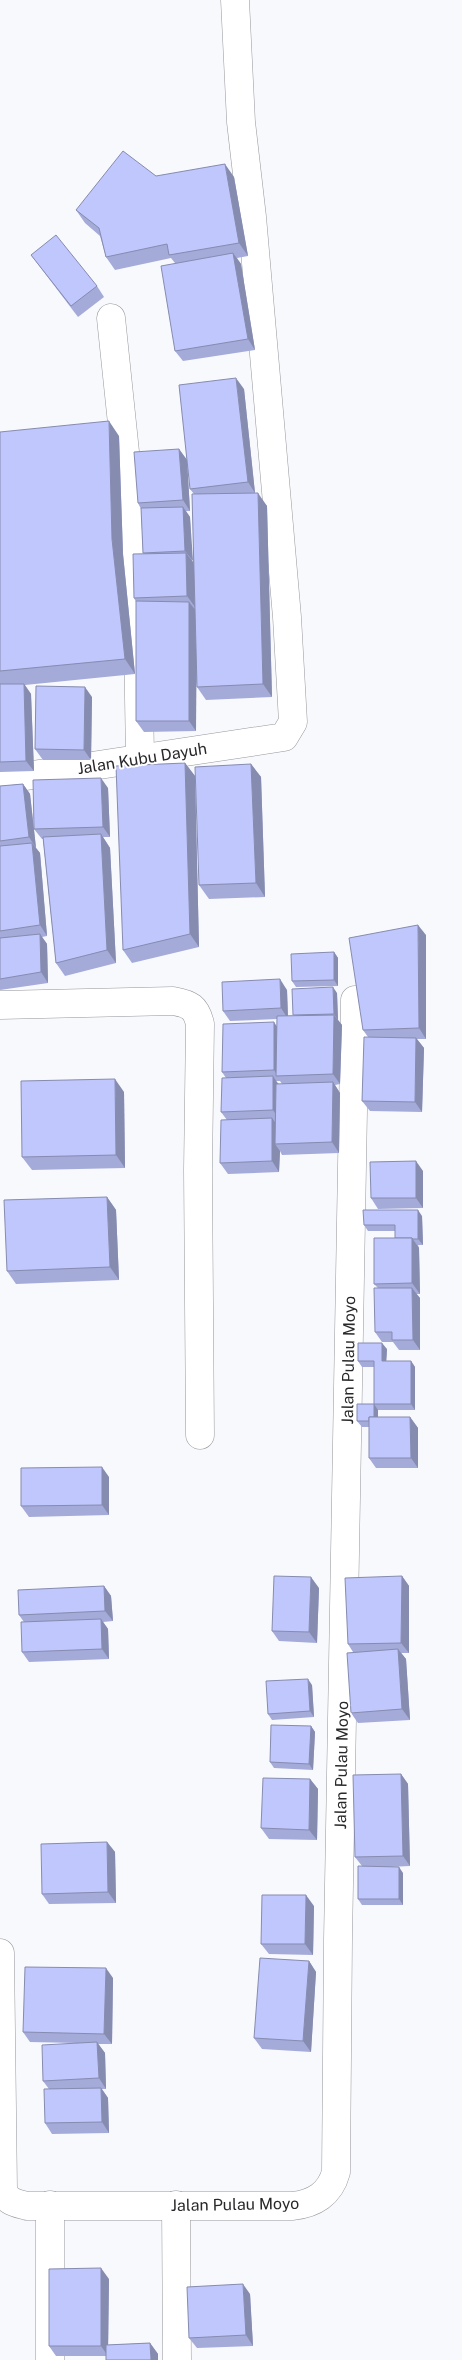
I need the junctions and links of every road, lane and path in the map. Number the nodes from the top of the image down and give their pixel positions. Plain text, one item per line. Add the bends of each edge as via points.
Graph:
1 (235, 0) edge
2 (111, 318) dead end
3 (140, 758) junction
4 (0, 780) edge
5 (355, 1000) edge
6 (0, 1005) edge
7 (200, 1435) dead end
8 (0, 1953) edge
9 (1, 2022) edge
10 (1, 2189) edge
11 (50, 2205) junction
12 (176, 2205) junction
13 (50, 2360) edge
14 (177, 2360) edge

1 - 3 street, Jalan Kubu Dayuh via 241,122 287,617 293,722 284,737
2 - 3 street via 125,452 138,636
3 - 4 street, Jalan Kubu Dayuh
5 - 12 street, Jalan Pulau Moyo via 336,2172 327,2192 301,2206
6 - 7 street via 173,1001 192,1006 198,1012
8 - 9 street
9 - 10 street
10 - 11 street, Jalan Pulau Moyo via 11,2201 27,2206
11 - 12 street, Jalan Pulau Moyo
11 - 13 street
12 - 14 street

